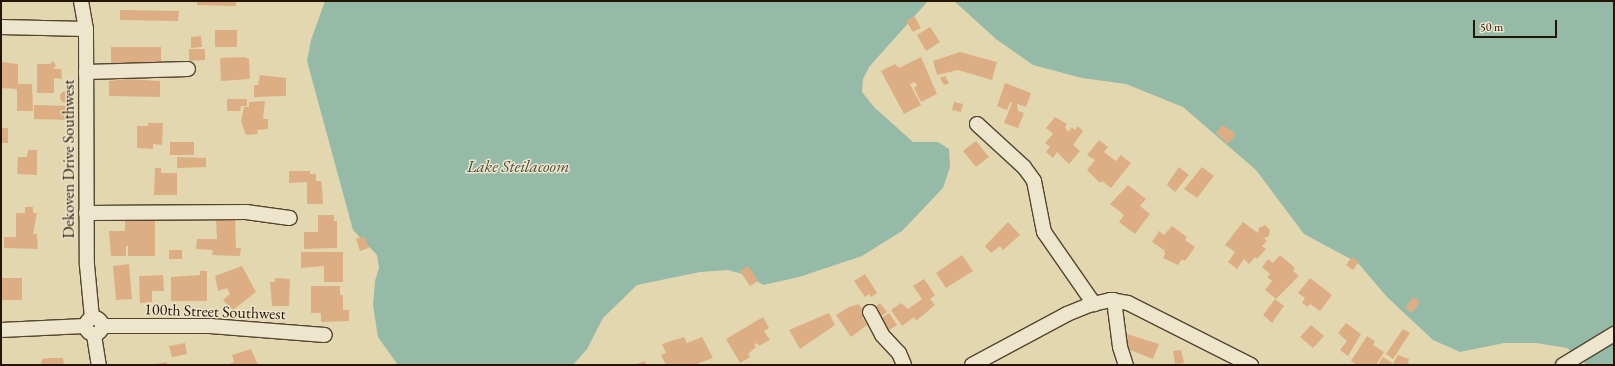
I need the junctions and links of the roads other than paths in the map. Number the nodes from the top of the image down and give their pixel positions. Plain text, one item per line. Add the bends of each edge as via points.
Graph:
1 (81, 1) edge
2 (1, 27) edge
3 (86, 29) junction
4 (188, 69) dead end
5 (86, 72) junction
6 (977, 124) dead end
7 (86, 213) junction
8 (290, 218) dead end
9 (1114, 300) junction
10 (1094, 304) junction
11 (870, 312) dead end
12 (93, 326) junction
13 (1, 330) edge
14 (1614, 334) edge
15 (326, 335) dead end
16 (98, 365) edge
17 (904, 365) edge
18 (972, 365) edge
19 (1126, 365) edge
20 (1251, 365) edge
21 (1563, 365) edge

1 - 3 street, Dekoven Drive Southwest
2 - 3 street
3 - 5 street, Dekoven Drive Southwest
4 - 5 street
5 - 7 street, Dekoven Drive Southwest
6 - 10 street via 1024,167 1034,181 1044,232
7 - 8 street via 246,212
7 - 12 street, Dekoven Drive Southwest via 87,265
9 - 10 street
9 - 19 street via 1120,347
9 - 20 street via 1140,308 1182,332
10 - 18 street via 1067,314
11 - 17 street via 882,335 899,352
12 - 13 street, 100th Street Southwest
12 - 15 street, 100th Street Southwest via 210,326
12 - 16 street, Dekoven Drive Southwest
14 - 21 street

